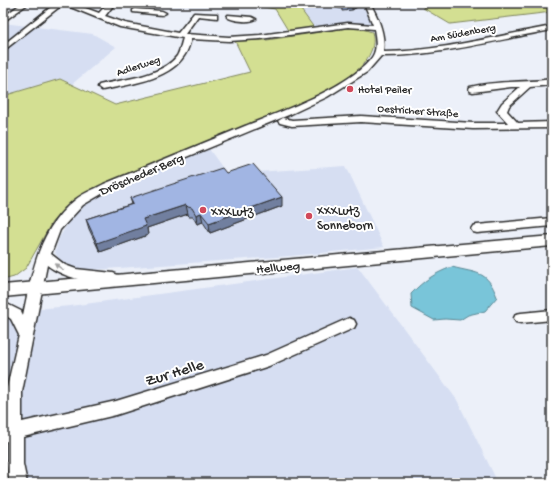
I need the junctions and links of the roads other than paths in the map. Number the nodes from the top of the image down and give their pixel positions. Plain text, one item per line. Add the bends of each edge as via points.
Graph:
1 (26, 3) edge
2 (60, 3) edge
3 (66, 3) edge
4 (112, 3) edge
5 (368, 3) edge
6 (135, 11) dead end
7 (214, 16) dead end
8 (100, 17) junction
9 (231, 17) dead end
10 (153, 19) junction
11 (3, 20) edge
12 (248, 26) junction
13 (376, 27) junction
14 (552, 28) edge
15 (184, 36) junction
16 (3, 49) edge
17 (378, 54) junction
18 (552, 82) edge
19 (527, 85) junction
20 (102, 87) dead end
21 (473, 89) dead end
22 (283, 121) dead end
23 (515, 125) junction
24 (552, 126) edge
25 (552, 222) edge
26 (477, 229) dead end
27 (552, 240) edge
28 (44, 255) junction
29 (124, 279) junction
30 (36, 288) junction
31 (3, 291) edge
32 (3, 307) edge
33 (552, 315) edge
34 (521, 318) dead end
35 (349, 324) dead end
36 (25, 334) junction
37 (8, 433) edge
38 (18, 483) edge

1 - 11 street
2 - 16 street
3 - 8 street
4 - 8 street
5 - 13 street
6 - 10 street
7 - 15 street via 196,14
8 - 10 street via 124,25
9 - 12 street
10 - 15 street
12 - 13 street
12 - 15 street via 218,39
13 - 17 street via 380,44
14 - 17 street, Am Südenberg via 440,49 406,54
15 - 20 street, Adlerweg via 180,57 164,70
17 - 28 street, Dröscheder Berg via 360,73 317,100 93,193 64,216 51,235
18 - 19 street
19 - 21 street via 511,84
19 - 23 street via 502,109
22 - 23 street, Oestricher Straße via 292,123 362,119 473,126
23 - 24 street, Oestricher Straße
25 - 26 street
27 - 29 street, Hellweg
29 -> 28 street via 78,275 65,271
28 - 30 street, Dröscheder Berg
29 - 30 street, Hellweg
30 - 31 street, Hellweg
30 - 36 street, Dröscheder Berg
32 - 36 street via 16,315
33 - 34 street
35 - 37 street, Zur Helle via 269,360 116,408
36 - 37 street, Dröscheder Berg
37 - 38 street, Dröscheder Berg

